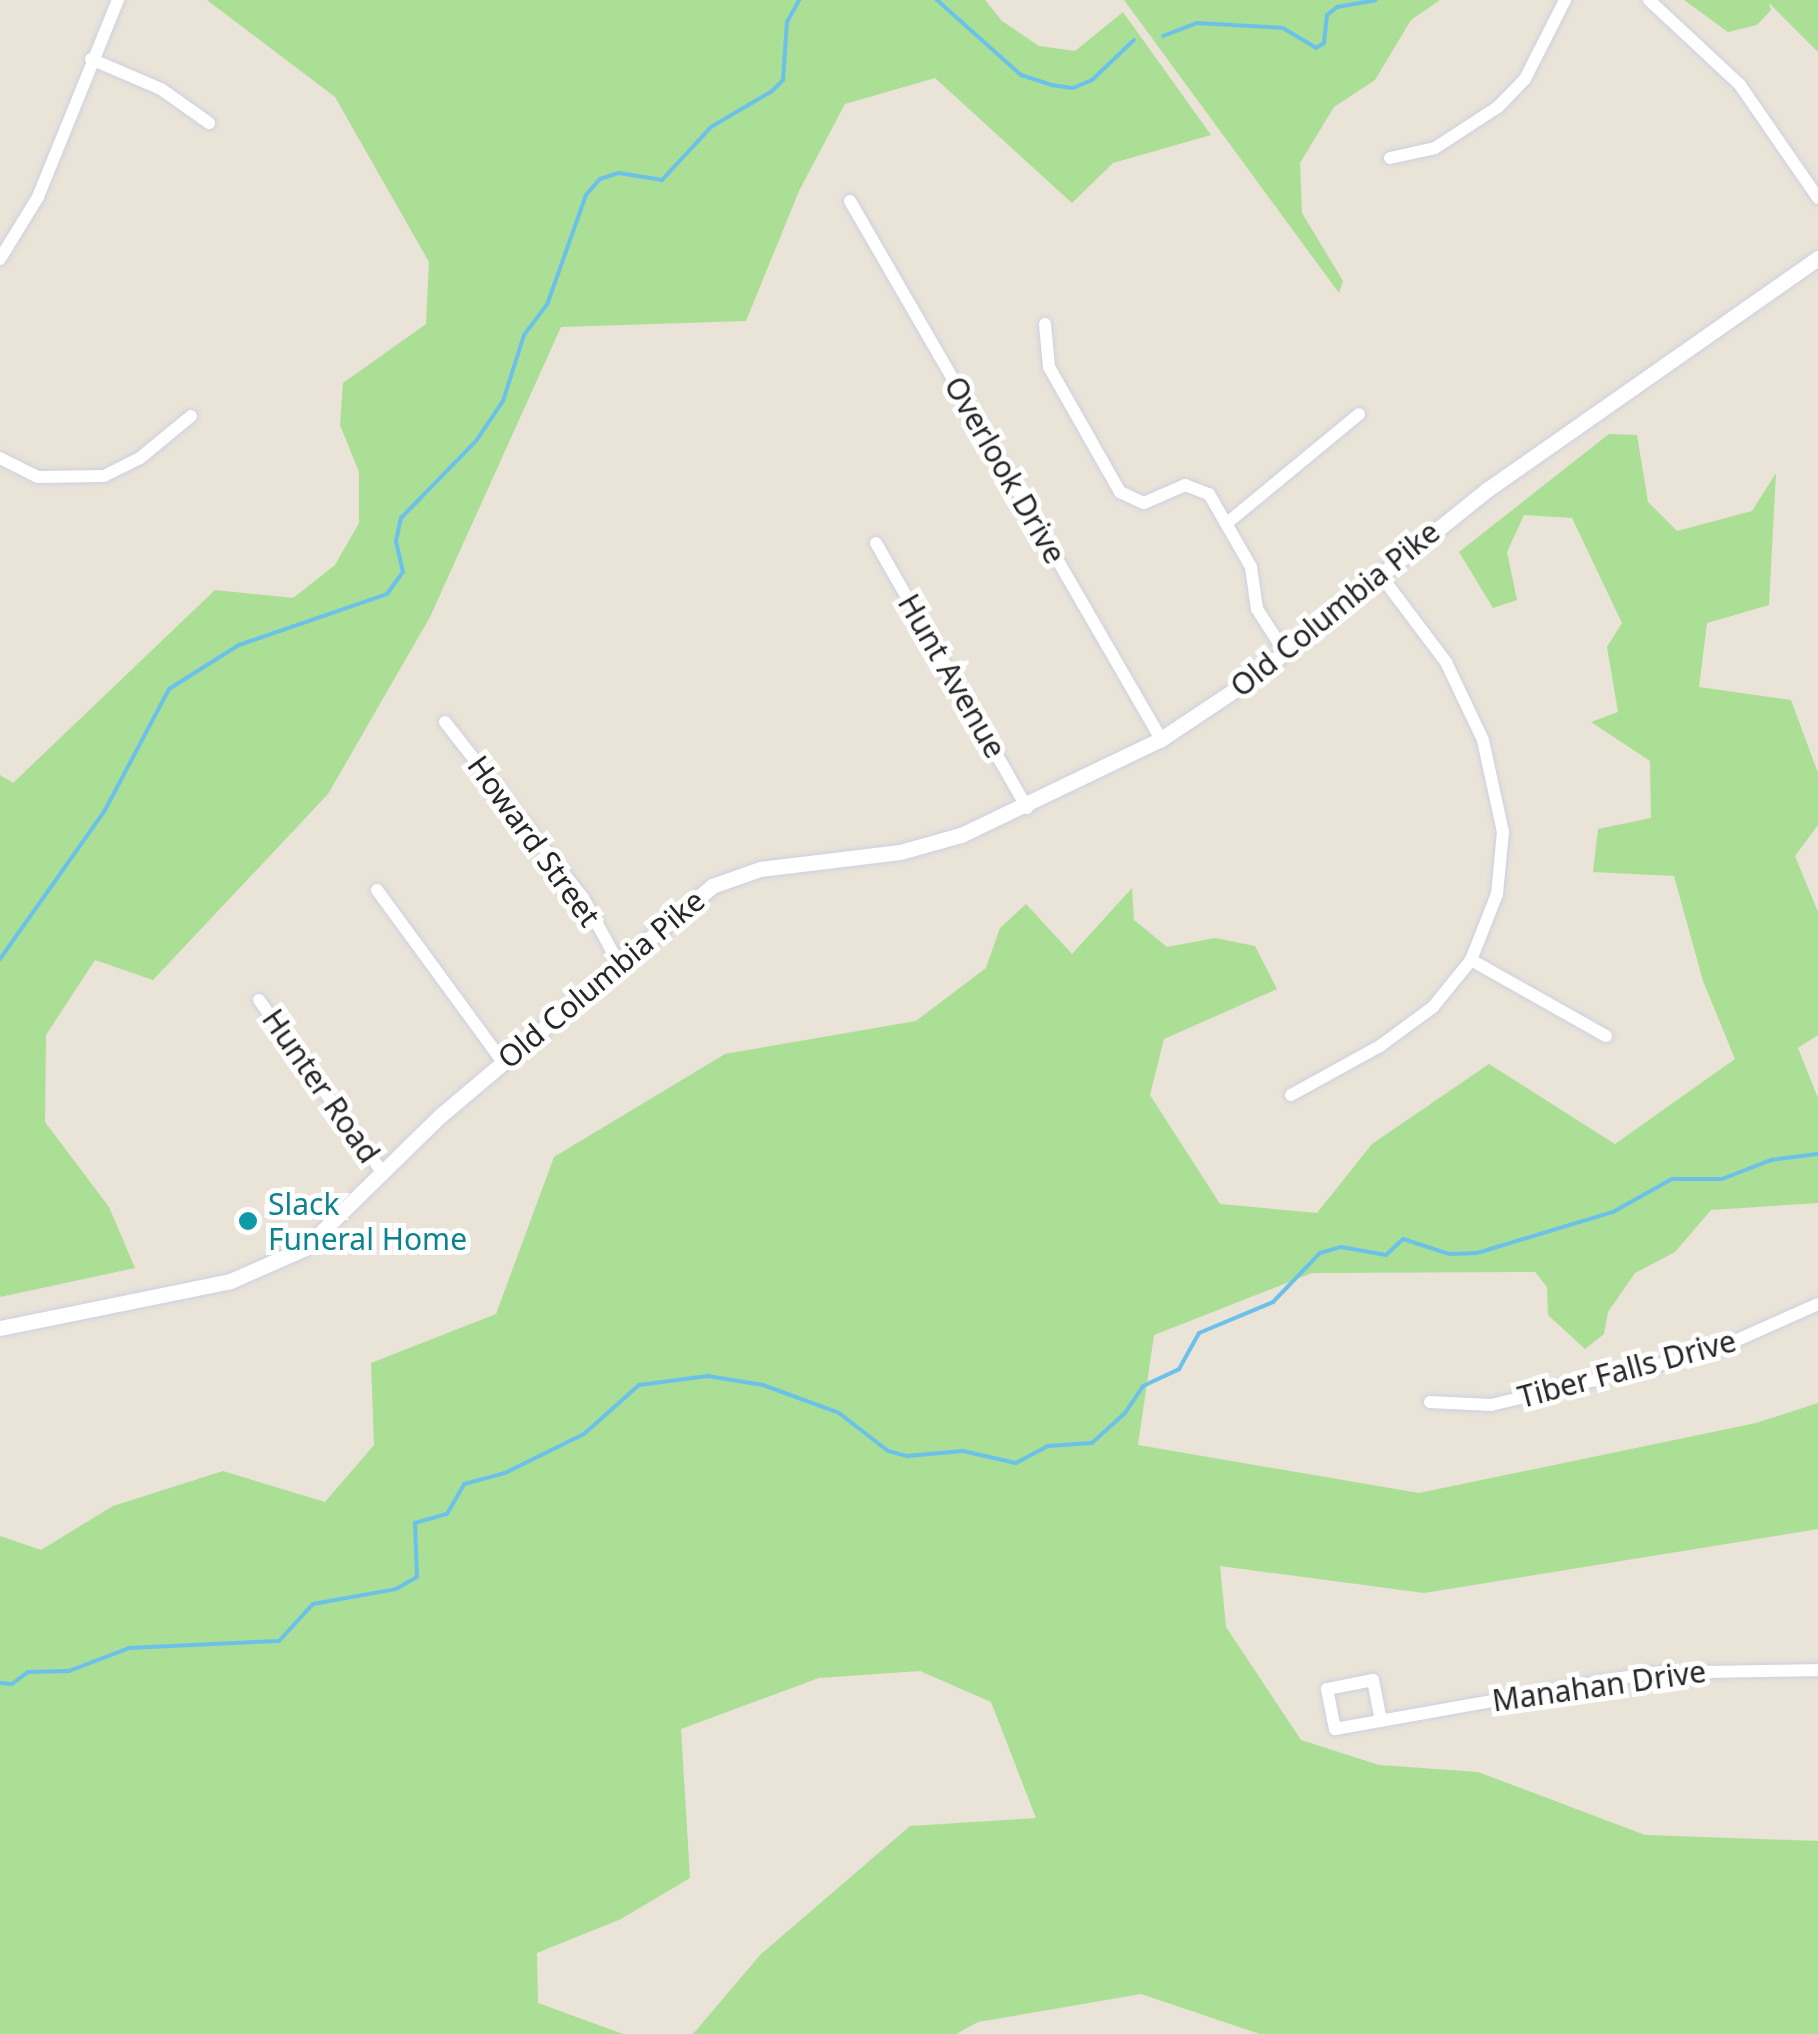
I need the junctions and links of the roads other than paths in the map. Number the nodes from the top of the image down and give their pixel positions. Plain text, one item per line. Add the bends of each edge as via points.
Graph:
1 (118, 0) edge
2 (1565, 0) edge
3 (1649, 0) edge
4 (91, 59) junction
5 (209, 124) dead end
6 (1390, 158) dead end
7 (1818, 198) edge
8 (850, 201) dead end
9 (1818, 258) edge
10 (0, 259) edge
11 (1046, 324) dead end
12 (1359, 414) dead end
13 (191, 416) dead end
14 (0, 458) edge
15 (1228, 523) junction
16 (876, 543) dead end
17 (1379, 573) junction
18 (1284, 651) junction
19 (446, 722) dead end
20 (1160, 738) junction
21 (1028, 808) junction
22 (377, 890) dead end
23 (1470, 960) junction
24 (618, 962) junction
25 (260, 1000) dead end
26 (1606, 1036) dead end
27 (502, 1061) junction
28 (1290, 1094) dead end
29 (382, 1172) junction
30 (1818, 1304) edge
31 (0, 1328) edge
32 (1430, 1402) dead end
33 (1818, 1670) edge
34 (1381, 1721) junction

1 - 4 street
2 - 6 street via 1525,79 1498,107 1434,148
3 - 7 street via 1740,85
4 - 5 street via 161,88
4 - 10 street via 38,198
8 - 20 street, Overlook Drive
9 - 17 street, Old Columbia Pike via 1579,422
11 - 15 street via 1049,367 1120,492 1144,502 1194,486 1209,494
12 - 15 street
13 - 14 street via 140,458 104,476 38,477
15 - 18 street via 1251,567 1257,609
16 - 21 street, Hunt Avenue
17 - 18 street, Old Columbia Pike
17 - 23 street via 1446,662 1493,770 1502,862 1497,894
18 - 20 street, Old Columbia Pike
19 - 24 street, Howard Street via 583,898
20 - 21 street, Old Columbia Pike
21 - 24 street, Old Columbia Pike via 930,845 734,876 682,907
22 - 27 street
23 - 26 street
23 - 28 street via 1409,1027
24 - 27 street, Old Columbia Pike
25 - 29 street, Hunter Road
27 - 29 street, Old Columbia Pike
29 - 31 street, Old Columbia Pike via 305,1248 258,1272
30 - 32 street, Tiber Falls Drive via 1691,1357 1491,1405
33 - 34 street, Manahan Drive via 1650,1673
34 - 34 street, Manahan Drive via 1373,1680 1327,1689 1335,1729

